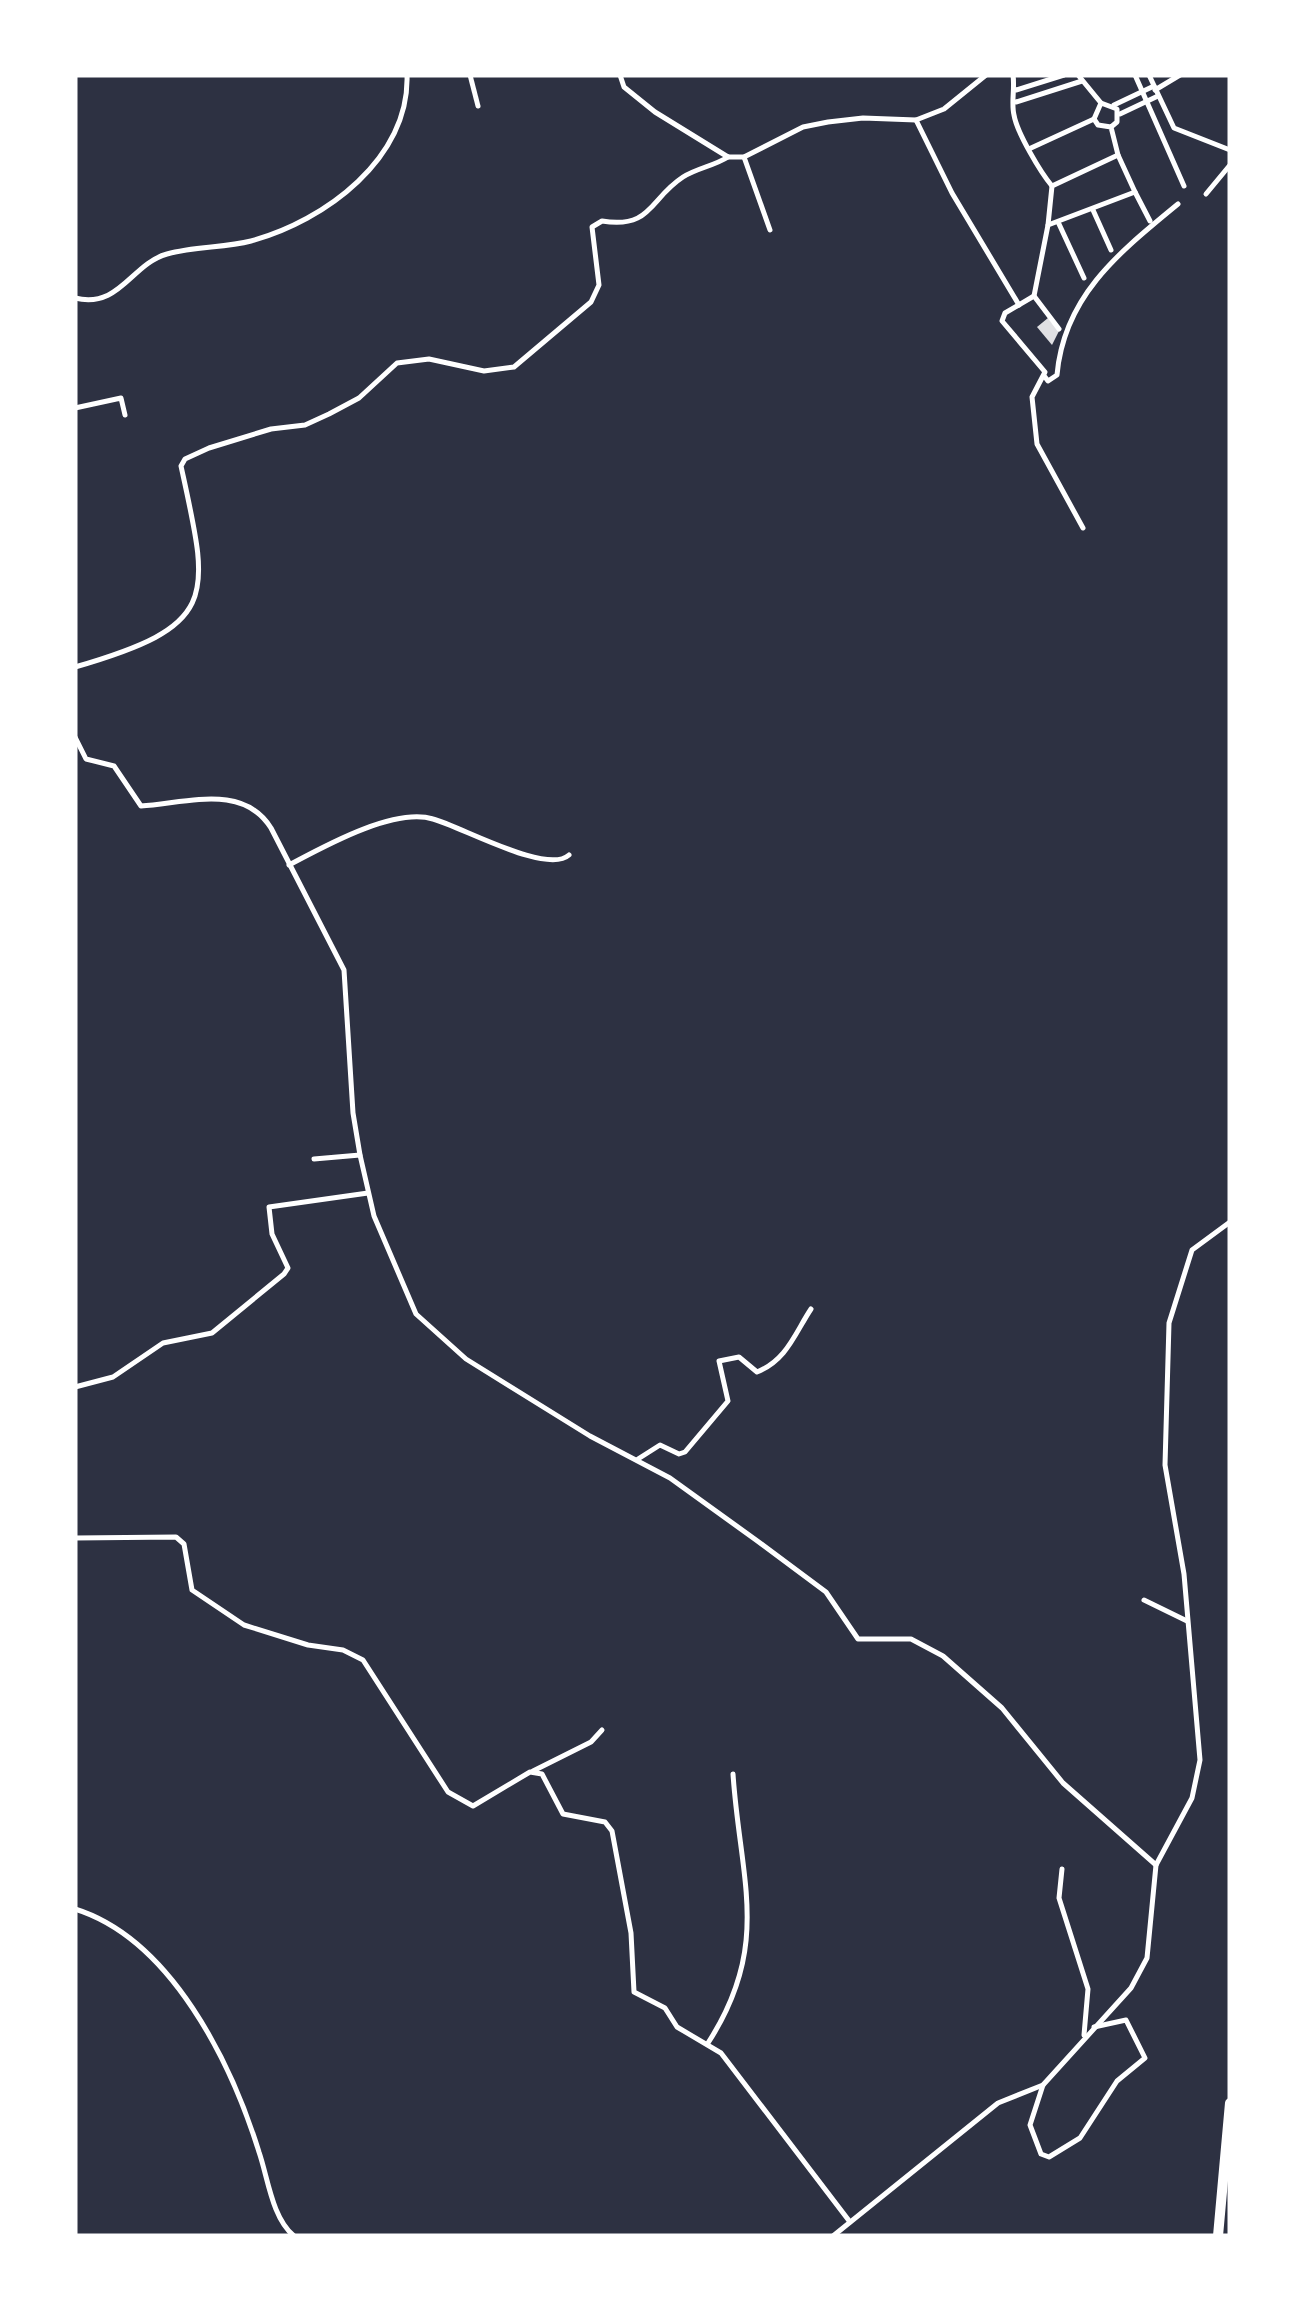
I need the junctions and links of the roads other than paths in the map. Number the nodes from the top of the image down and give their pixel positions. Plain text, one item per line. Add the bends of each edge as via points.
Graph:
1 (407, 75) edge
2 (470, 75) edge
3 (620, 75) edge
4 (986, 75) edge
5 (1013, 75) edge
6 (1064, 75) edge
7 (1135, 75) edge
8 (1149, 75) edge
9 (1180, 75) edge
10 (1080, 78) edge
11 (1016, 90) junction
12 (1156, 91) junction
13 (1143, 93) junction
14 (1016, 102) junction
15 (1147, 102) junction
16 (1101, 104) junction
17 (1114, 105) junction
18 (478, 106) dead end
19 (1119, 114) junction
20 (1094, 119) junction
21 (916, 120) junction
22 (1111, 127) junction
23 (1031, 148) junction
24 (1230, 150) edge
25 (1118, 155) junction
26 (728, 157) junction
27 (744, 157) junction
28 (1230, 166) edge
29 (1052, 186) junction
30 (1184, 186) dead end
31 (1135, 192) junction
32 (1206, 194) dead end
33 (1178, 204) dead end
34 (1094, 210) junction
35 (1150, 221) dead end
36 (1059, 224) junction
37 (1048, 225) junction
38 (770, 230) dead end
39 (1111, 250) dead end
40 (1084, 278) dead end
41 (1034, 296) junction
42 (75, 298) edge
43 (1018, 305) junction
44 (1058, 329) dead end
45 (1045, 377) junction
46 (75, 408) edge
47 (125, 415) dead end
48 (1083, 528) dead end
49 (75, 667) edge
50 (75, 737) edge
51 (569, 856) dead end
52 (289, 865) junction
53 (360, 1155) junction
54 (314, 1160) dead end
55 (368, 1194) junction
56 (1230, 1222) edge
57 (811, 1309) dead end
58 (75, 1387) edge
59 (638, 1459) junction
60 (75, 1538) edge
61 (1144, 1600) dead end
62 (1187, 1621) junction
63 (602, 1730) dead end
64 (530, 1772) junction
65 (733, 1774) dead end
66 (1156, 1865) junction
67 (1062, 1869) dead end
68 (75, 1909) edge
69 (1090, 2028) junction
70 (1084, 2036) junction
71 (708, 2043) junction
72 (1043, 2085) junction
73 (1230, 2103) edge
74 (850, 2222) junction
75 (294, 2236) edge
76 (834, 2236) edge
77 (1218, 2236) edge

1 - 42 street via 400,129 343,195 292,226 250,241 166,254 107,298
2 - 18 street
3 - 26 street via 655,112
4 - 21 street via 944,109
5 - 11 street
6 - 11 street
7 - 13 street
8 - 12 street
9 - 12 street
10 - 14 street
10 - 16 street
11 - 14 street
12 - 13 street
12 - 15 street
12 - 24 street via 1181,134
13 - 15 street
13 - 17 street
14 - 23 street via 1013,114
15 - 19 street
15 - 30 street
16 - 17 street
16 - 20 street
17 - 19 street
19 - 22 street
20 - 22 street
20 - 23 street
21 - 27 street via 863,118 803,127
21 - 43 street
22 - 25 street
23 - 29 street via 1033,164
25 - 29 street
25 - 31 street
26 - 27 street
26 - 49 street via 679,180 644,217 596,224 591,237 599,285 590,302 514,367 484,370 430,359 397,363 359,398 305,425 271,429 185,458 181,466 198,533 200,576 192,608 157,636
27 - 38 street
28 - 32 street
29 - 37 street
31 - 34 street
31 - 35 street
33 - 45 street via 1083,292 1057,374
34 - 36 street
34 - 39 street
36 - 37 street
36 - 40 street
37 - 41 street
41 - 43 street
41 - 44 street
43 - 45 street via 1002,321
45 - 48 street via 1032,397 1036,444
46 - 47 street via 121,398
50 - 52 street via 86,759 116,769 143,806 247,802 266,820
51 - 52 street via 530,859 418,817 355,834
52 - 53 street via 344,970
53 - 54 street
53 - 55 street
55 - 58 street via 268,1208 288,1268 284,1274 212,1333 163,1343 113,1377
55 - 59 street via 396,1276 423,1323 551,1413
56 - 62 street via 1184,1266 1169,1322 1165,1466
57 - 59 street via 796,1341 764,1369 757,1372 739,1357 719,1361 728,1401 685,1452 660,1445
59 - 66 street via 826,1592 858,1639 911,1640 958,1667 1002,1708 1063,1783
60 - 64 street via 176,1536 184,1544 192,1590 219,1611 257,1630 352,1652 448,1792 464,1803 486,1801
61 - 62 street
62 - 66 street via 1200,1760 1192,1798
63 - 64 street
64 - 71 street via 548,1778 563,1814 598,1819 610,1828 634,1992
65 - 71 street via 751,1922 736,1987
66 - 69 street via 1147,1958 1131,1988
67 - 70 street via 1059,1898 1088,1989
68 - 75 street via 128,1936 195,2011 244,2110 280,2218
69 - 70 street
69 - 72 street via 1126,2020 1145,2058 1117,2081 1080,2138 1049,2158 1030,2126
70 - 72 street
71 - 74 street
72 - 74 street via 998,2102
73 - 77 highway
74 - 76 street

